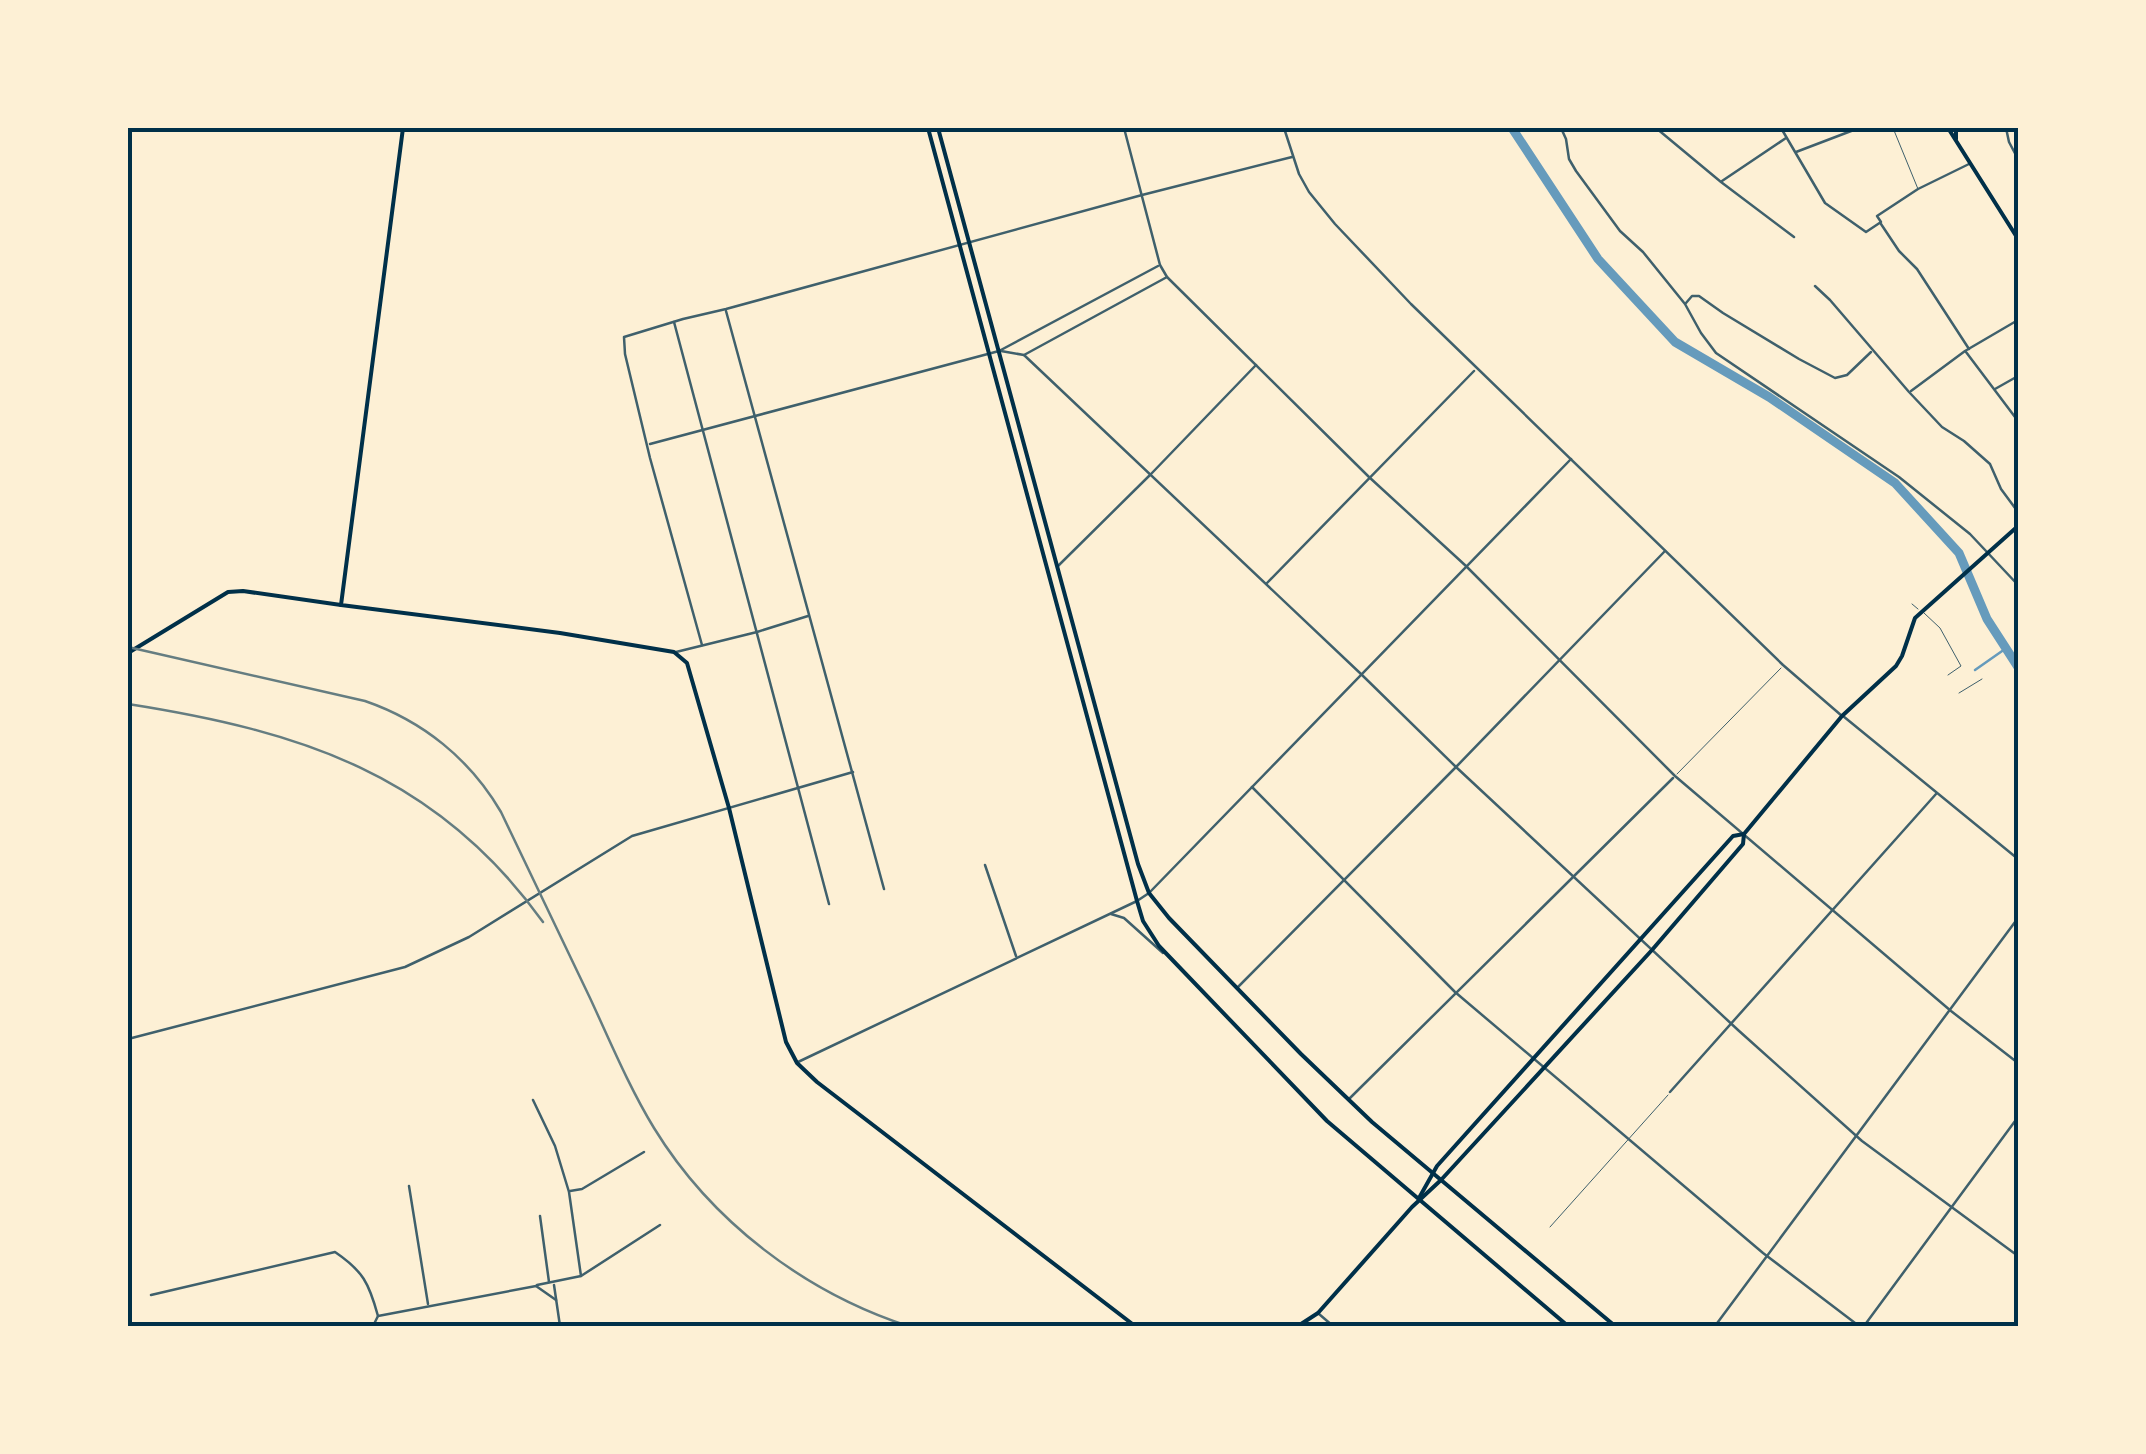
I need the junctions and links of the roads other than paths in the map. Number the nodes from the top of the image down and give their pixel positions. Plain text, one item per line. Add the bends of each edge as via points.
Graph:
1 (403, 128) edge
2 (928, 128) edge
3 (938, 128) edge
4 (1124, 128) edge
5 (1284, 128) edge
6 (1561, 128) edge
7 (1656, 128) edge
8 (1782, 128) edge
9 (1859, 128) edge
10 (1893, 128) edge
11 (1948, 128) edge
12 (1956, 128) edge
13 (2006, 128) edge
14 (1787, 138) junction
15 (1956, 144) junction
16 (1796, 152) junction
17 (1292, 157) junction
18 (2018, 160) edge
19 (1970, 164) junction
20 (1721, 182) junction
21 (1918, 189) junction
22 (1142, 195) junction
23 (1880, 222) junction
24 (1794, 237) dead end
25 (2018, 239) edge
26 (970, 242) junction
27 (960, 245) junction
28 (1160, 265) junction
29 (1167, 276) junction
30 (1815, 286) dead end
31 (1685, 304) junction
32 (726, 310) junction
33 (2018, 320) edge
34 (674, 322) junction
35 (1967, 350) junction
36 (999, 351) junction
37 (1872, 352) junction
38 (990, 354) junction
39 (1024, 356) junction
40 (1256, 365) junction
41 (1476, 368) junction
42 (2018, 376) edge
43 (1995, 389) junction
44 (1909, 392) junction
45 (755, 417) junction
46 (2018, 422) edge
47 (703, 430) junction
48 (648, 445) junction
49 (1571, 459) junction
50 (1151, 474) junction
51 (1369, 478) junction
52 (2018, 512) edge
53 (2018, 526) edge
54 (1666, 550) junction
55 (1466, 566) junction
56 (1057, 568) junction
57 (1266, 584) junction
58 (2018, 585) edge
59 (1912, 604) dead end
60 (341, 605) junction
61 (1919, 610) junction
62 (810, 615) junction
63 (757, 632) junction
64 (702, 645) junction
65 (674, 652) junction
66 (128, 653) edge
67 (1560, 659) junction
68 (1783, 666) junction
69 (1361, 674) junction
70 (1948, 675) dead end
71 (1982, 679) dead end
72 (1958, 693) dead end
73 (1842, 716) junction
74 (1456, 767) junction
75 (852, 772) junction
76 (1675, 776) junction
77 (1252, 787) junction
78 (797, 790) junction
79 (1937, 792) junction
80 (729, 808) junction
81 (1744, 834) junction
82 (2018, 858) edge
83 (985, 865) dead end
84 (1574, 877) junction
85 (1344, 880) junction
86 (884, 888) dead end
87 (1149, 893) junction
88 (1137, 901) junction
89 (829, 904) dead end
90 (1833, 909) junction
91 (1109, 914) junction
92 (2018, 918) edge
93 (1640, 939) junction
94 (1652, 950) junction
95 (1017, 958) junction
96 (1177, 964) junction
97 (1237, 988) junction
98 (1455, 992) junction
99 (1951, 1011) junction
100 (1731, 1023) junction
101 (128, 1038) edge
102 (1534, 1059) junction
103 (797, 1063) junction
104 (2018, 1064) edge
105 (1544, 1066) junction
106 (1670, 1092) joint
107 (533, 1100) dead end
108 (1348, 1100) junction
109 (2018, 1117) edge
110 (1856, 1136) junction
111 (1629, 1138) junction
112 (644, 1152) dead end
113 (1432, 1173) junction
114 (1441, 1180) junction
115 (409, 1186) dead end
116 (569, 1192) junction
117 (1418, 1200) junction
118 (1951, 1208) junction
119 (540, 1216) dead end
120 (660, 1225) dead end
121 (1550, 1226) dead end
122 (1766, 1256) junction
123 (2018, 1256) edge
124 (582, 1276) junction
125 (551, 1283) junction
126 (536, 1286) junction
127 (150, 1295) dead end
128 (556, 1300) junction
129 (428, 1306) junction
130 (1318, 1314) junction
131 (378, 1316) junction
132 (373, 1326) edge
133 (560, 1326) edge
134 (1135, 1326) edge
135 (1298, 1326) edge
136 (1333, 1326) edge
137 (1568, 1326) edge
138 (1615, 1326) edge
139 (1715, 1326) edge
140 (1861, 1326) edge

1 - 60 main road
2 - 27 main road
3 - 26 main road
4 - 22 street
5 - 17 street
6 - 31 street via 1576,171
7 - 20 street
8 - 14 street
9 - 16 street
10 - 21 street
11 - 15 main road
12 - 15 main road
13 - 18 street
14 - 16 street
14 - 20 street
15 - 19 main road
16 - 23 street via 1825,202 1866,232
17 - 22 street
17 - 41 street via 1335,224
19 - 21 street
19 - 25 main road
20 - 24 street
21 - 23 street via 1877,216
22 - 26 street
22 - 28 street
23 - 35 street
26 - 27 street
26 - 36 main road
27 - 32 street
27 - 38 main road
28 - 29 street
28 - 36 street
29 - 39 street
29 - 40 street
30 - 37 street
31 - 37 street via 1699,296 1835,378
31 - 58 street via 1716,353 1899,477 1970,534
32 - 34 street
32 - 45 street
33 - 35 street
34 - 47 street
34 - 48 street via 624,338
35 - 43 street
35 - 44 street
36 - 38 street
36 - 39 street
36 - 56 main road
37 - 44 street
38 - 45 street
38 - 88 main road
39 - 50 street
40 - 50 street
40 - 51 street
41 - 49 street
41 - 51 street
42 - 43 street
43 - 46 street
44 - 52 street via 1990,464
45 - 47 street
45 - 62 street
47 - 48 street
47 - 63 street
48 - 64 street
49 - 54 street
49 - 55 street
50 - 56 street
50 - 57 street
51 - 55 street
51 - 57 street
53 - 61 main road
54 - 67 street
54 - 68 street
55 - 67 street
55 - 69 street
56 - 87 main road
57 - 69 street
59 - 61 street
60 - 65 main road
60 - 66 main road via 228,592
61 - 70 street via 1940,628 1961,666
61 - 73 main road via 1896,666
62 - 63 street
62 - 75 street
63 - 64 street
63 - 78 street
64 - 65 street
65 - 80 main road via 687,664
67 - 74 street
67 - 76 street
68 - 73 street
68 - 76 street
69 - 74 street
69 - 77 street
71 - 72 street
73 - 79 street
73 - 81 main road
74 - 84 street
74 - 85 street
75 - 78 street
75 - 86 street
76 - 81 street
76 - 84 street
77 - 85 street
77 - 87 street
78 - 80 street
78 - 89 street
79 - 82 street
79 - 90 street
80 - 101 street via 632,836 491,924 406,967
80 - 103 main road via 786,1042
81 - 90 street
81 - 93 main road via 1734,836
81 - 94 main road via 1743,844
83 - 95 street
84 - 93 street
84 - 98 street
85 - 97 street
85 - 98 street
87 - 88 street
87 - 97 main road
88 - 91 street
88 - 96 main road via 1150,932
90 - 99 street
90 - 100 street
91 - 95 street
91 - 96 street via 1124,918
92 - 99 street
93 - 94 street
93 - 102 main road
94 - 100 street
94 - 105 main road
95 - 103 street
96 - 117 main road via 1327,1122
97 - 108 main road
98 - 102 street
98 - 108 street
99 - 104 street
99 - 110 street
100 - 106 street
100 - 110 street
102 - 105 street
102 - 113 main road
103 - 134 main road
105 - 111 street
105 - 114 main road
106 - 111 street
107 - 116 street
108 - 113 main road
109 - 118 street
110 - 118 street
110 - 122 street
111 - 121 street
111 - 122 street
112 - 116 street
113 - 114 main road
113 - 117 main road
114 - 117 main road
114 - 138 main road
115 - 129 street
116 - 124 street
117 - 130 main road
117 - 137 main road
118 - 123 street
118 - 140 street
119 - 125 street
120 - 124 street
122 - 139 street
122 - 140 street
124 - 125 street
125 - 126 street
125 - 128 street
126 - 128 street
126 - 129 street
127 - 131 street via 335,1252 356,1266
128 - 133 street
129 - 131 street
130 - 135 main road
130 - 136 street
131 - 132 street

